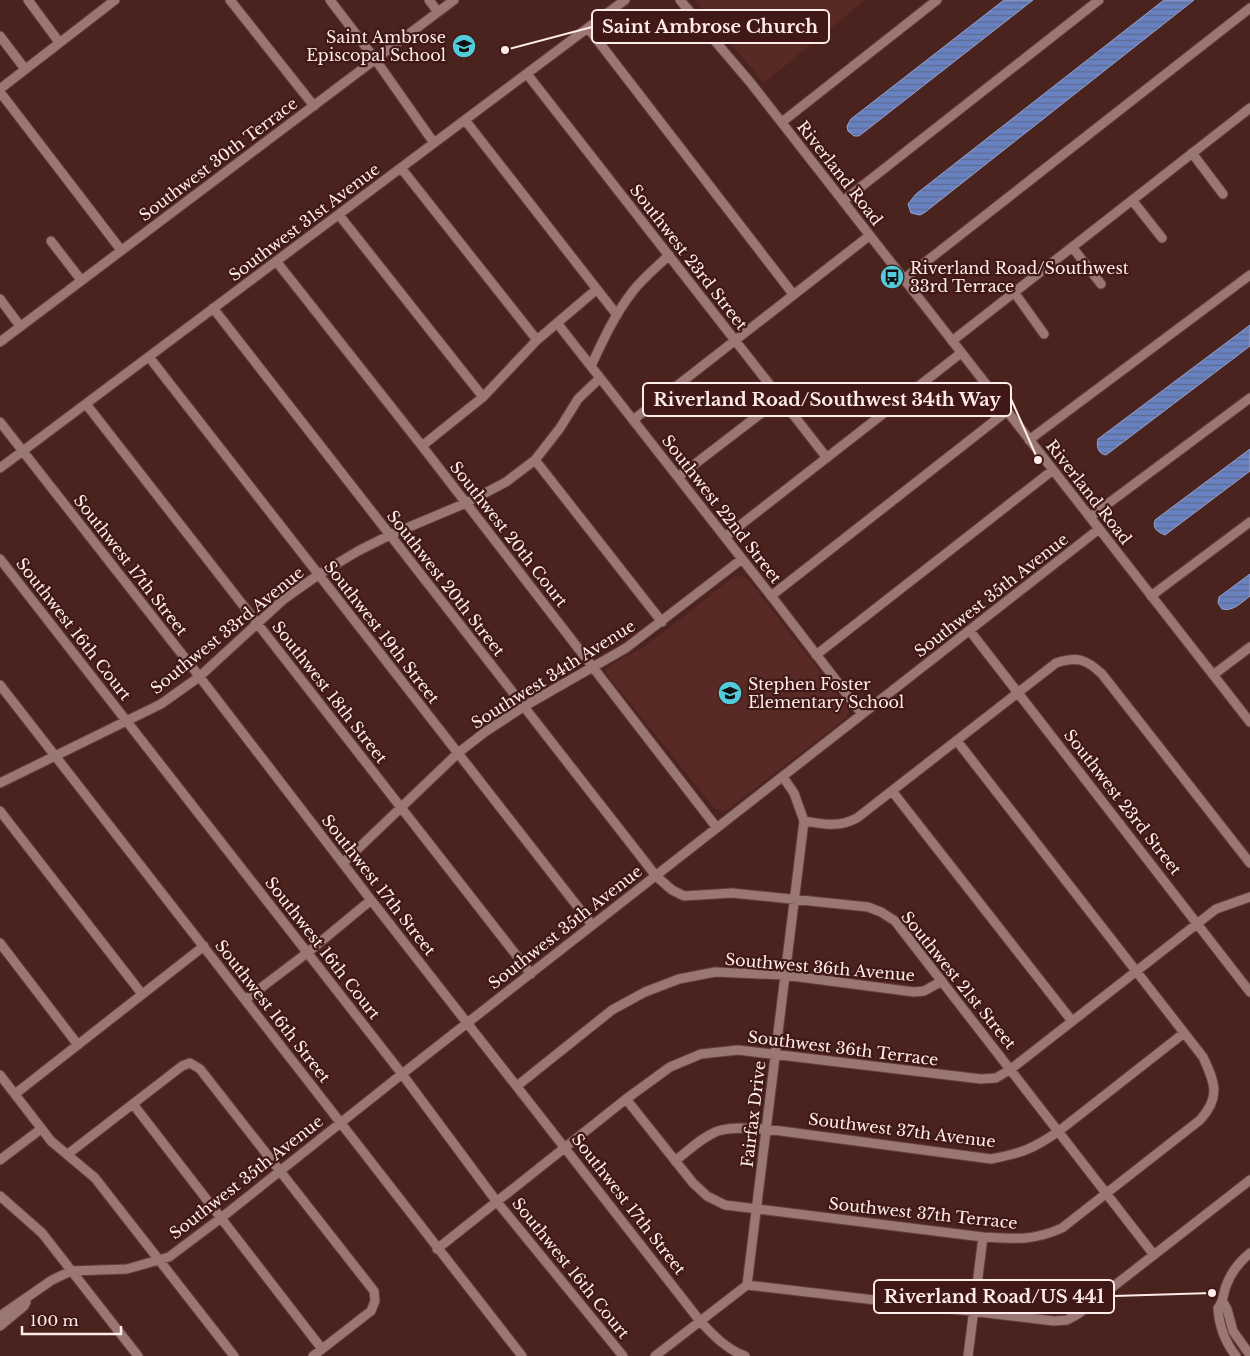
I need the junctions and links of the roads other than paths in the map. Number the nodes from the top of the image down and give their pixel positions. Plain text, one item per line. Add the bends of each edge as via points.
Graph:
1 (28, 0) edge
2 (115, 0) edge
3 (230, 0) edge
4 (330, 0) edge
5 (429, 0) edge
6 (454, 0) edge
7 (625, 0) edge
8 (680, 0) edge
9 (937, 0) edge
10 (1099, 0) edge
11 (1250, 8) edge
12 (438, 12) junction
13 (588, 28) junction
14 (0, 36) edge
15 (60, 42) junction
16 (375, 59) junction
17 (25, 69) junction
18 (527, 74) junction
19 (0, 88) edge
20 (0, 92) edge
21 (314, 106) junction
22 (1250, 108) edge
23 (465, 120) junction
24 (782, 122) junction
25 (434, 143) junction
26 (1192, 154) junction
27 (401, 168) junction
28 (1223, 194) dead end
29 (1132, 200) junction
30 (842, 201) junction
31 (338, 215) junction
32 (870, 236) junction
33 (1162, 238) dead end
34 (51, 241) dead end
35 (1072, 247) junction
36 (121, 250) junction
37 (669, 255) junction
38 (276, 261) junction
39 (1250, 275) edge
40 (904, 279) junction
41 (81, 280) junction
42 (1101, 284) dead end
43 (597, 289) junction
44 (1014, 292) junction
45 (793, 294) junction
46 (0, 299) edge
47 (214, 308) junction
48 (617, 314) junction
49 (557, 323) junction
50 (20, 326) junction
51 (1044, 334) dead end
52 (537, 340) junction
53 (735, 340) junction
54 (952, 341) junction
55 (0, 342) edge
56 (961, 353) junction
57 (148, 357) junction
58 (591, 366) junction
59 (600, 378) junction
60 (483, 397) junction
61 (781, 398) junction
62 (1250, 398) edge
63 (86, 404) junction
64 (1007, 412) junction
65 (633, 420) junction
66 (0, 422) edge
67 (1029, 440) junction
68 (422, 446) junction
69 (22, 451) junction
70 (827, 458) junction
71 (535, 460) junction
72 (0, 468) edge
73 (1053, 470) junction
74 (678, 478) junction
75 (466, 504) junction
76 (1090, 517) junction
77 (1250, 522) edge
78 (1099, 529) junction
79 (390, 535) junction
80 (725, 538) junction
81 (0, 559) edge
82 (742, 559) junction
83 (318, 575) junction
84 (771, 596) junction
85 (1151, 596) junction
86 (662, 622) junction
87 (257, 623) junction
88 (970, 631) junction
89 (1250, 647) edge
90 (816, 655) junction
91 (593, 667) junction
92 (1213, 675) junction
93 (198, 677) junction
94 (0, 685) edge
95 (1018, 692) junction
96 (523, 707) junction
97 (862, 714) junction
98 (128, 722) junction
99 (1250, 722) edge
100 (957, 741) junction
101 (458, 754) junction
102 (56, 756) junction
103 (784, 777) junction
104 (0, 784) edge
105 (892, 790) junction
106 (401, 807) junction
107 (0, 811) edge
108 (804, 821) junction
109 (717, 828) junction
110 (343, 863) junction
111 (1250, 863) edge
112 (656, 876) junction
113 (1250, 896) edge
114 (795, 898) junction
115 (371, 900) junction
116 (1198, 923) junction
117 (592, 925) junction
118 (0, 943) edge
119 (204, 946) junction
120 (307, 953) junction
121 (1136, 971) junction
122 (531, 974) junction
123 (784, 975) junction
124 (942, 981) junction
125 (1250, 992) edge
126 (142, 994) junction
127 (245, 1000) junction
128 (1072, 1021) junction
129 (468, 1023) junction
130 (1184, 1033) junction
131 (78, 1045) junction
132 (775, 1054) junction
133 (1011, 1069) junction
134 (402, 1074) junction
135 (0, 1075) edge
136 (517, 1086) junction
137 (15, 1094) junction
138 (626, 1099) junction
139 (133, 1104) junction
140 (340, 1122) junction
141 (41, 1129) junction
142 (766, 1129) junction
143 (1059, 1131) junction
144 (566, 1148) junction
145 (68, 1154) junction
146 (0, 1160) edge
147 (675, 1161) junction
148 (280, 1172) junction
149 (1250, 1180) edge
150 (1107, 1194) junction
151 (0, 1196) edge
152 (497, 1202) junction
153 (756, 1209) junction
154 (221, 1218) junction
155 (984, 1238) junction
156 (437, 1249) junction
157 (1250, 1253) edge
158 (1154, 1255) junction
159 (159, 1260) junction
160 (72, 1271) junction
161 (747, 1285) junction
162 (27, 1297) junction
163 (1223, 1302) junction
164 (974, 1312) junction
165 (0, 1316) edge
166 (700, 1321) junction
167 (0, 1326) edge
168 (322, 1349) junction
169 (1250, 1355) edge
170 (138, 1356) edge
171 (234, 1356) edge
172 (313, 1356) edge
173 (522, 1356) edge
174 (623, 1356) edge
175 (655, 1356) edge
176 (745, 1356) edge
177 (968, 1356) edge
178 (1236, 1356) edge

1 - 15 street
2 - 15 street
3 - 21 street
4 - 16 street
5 - 12 street
6 - 12 street, Southwest 30th Terrace
7 - 13 street, Southwest 31st Avenue
8 - 24 street, Riverland Road
9 - 24 street
10 - 30 street
11 - 40 street
12 - 16 street, Southwest 30th Terrace
13 - 18 street, Southwest 31st Avenue
13 - 45 street
14 - 17 street
15 - 17 street
16 - 21 street, Southwest 30th Terrace
16 - 25 street
17 - 19 street
18 - 23 street, Southwest 31st Avenue
18 - 37 street, Southwest 23rd Street
20 - 36 street
21 - 36 street, Southwest 30th Terrace
22 - 26 street
23 - 25 street, Southwest 31st Avenue
23 - 43 street
24 - 30 street, Riverland Road
25 - 27 street, Southwest 31st Avenue
26 - 28 street
26 - 29 street
27 - 31 street, Southwest 31st Avenue
27 - 52 street
29 - 33 street
29 - 35 street
30 - 32 street, Riverland Road
31 - 38 street, Southwest 31st Avenue
31 - 60 street
32 - 40 street, Riverland Road
32 - 45 street
34 - 41 street
35 - 42 street
35 - 44 street
36 - 41 street, Southwest 30th Terrace
37 - 48 street via 632,291
37 - 53 street, Southwest 23rd Street
38 - 47 street, Southwest 31st Avenue
38 - 68 street, Southwest 20th Court
39 - 67 street
40 - 54 street, Riverland Road
41 - 50 street, Southwest 30th Terrace
43 - 48 street
43 - 49 street
44 - 51 street
44 - 54 street
45 - 53 street
46 - 50 street
47 - 57 street, Southwest 31st Avenue
47 - 79 street, Southwest 20th Street
48 - 58 street
49 - 52 street
49 - 58 street, Southwest 22nd Street
50 - 55 street, Southwest 30th Terrace
52 - 60 street
53 - 61 street, Southwest 23rd Street
53 - 65 street
54 - 56 street, Riverland Road
56 - 64 street, Riverland Road
56 - 70 street
57 - 63 street, Southwest 31st Avenue
57 - 83 street, Southwest 19th Street
58 - 59 street, Southwest 22nd Street
59 - 65 street, Southwest 22nd Street
59 - 71 street, Southwest 33rd Avenue via 578,399
60 - 68 street
61 - 70 street, Southwest 23rd Street
61 - 74 street
62 - 76 street
63 - 69 street, Southwest 31st Avenue
63 - 87 street, Southwest 18th Street
64 - 67 street, Riverland Road
64 - 84 street
65 - 74 street, Southwest 22nd Street
66 - 69 street, Southwest 17th Street
67 - 73 street, Riverland Road
68 - 75 street, Southwest 20th Court
69 - 72 street, Southwest 31st Avenue
69 - 93 street, Southwest 17th Street
70 - 80 street
71 - 75 street, Southwest 33rd Avenue via 506,482
71 - 86 street
73 - 76 street, Riverland Road
73 - 90 street
74 - 80 street, Southwest 22nd Street
75 - 79 street, Southwest 33rd Avenue
75 - 91 street, Southwest 20th Court
76 - 78 street, Riverland Road
77 - 85 street
78 - 85 street, Riverland Road
78 - 88 street, Southwest 35th Avenue
79 - 83 street, Southwest 33rd Avenue
79 - 96 street, Southwest 20th Street
80 - 82 street, Southwest 22nd Street
81 - 98 street, Southwest 16th Court
82 - 84 street, Southwest 22nd Street
82 - 86 street, Southwest 34th Avenue
83 - 87 street, Southwest 33rd Avenue
83 - 101 street, Southwest 19th Street
84 - 90 street, Southwest 22nd Street
85 - 92 street, Riverland Road
86 - 91 street, Southwest 34th Avenue
87 - 93 street, Southwest 33rd Avenue
87 - 106 street, Southwest 18th Street
88 - 95 street, Southwest 23rd Street
88 - 97 street, Southwest 35th Avenue
89 - 92 street
90 - 97 street, Southwest 22nd Street
91 - 96 street, Southwest 34th Avenue
91 - 109 street, Southwest 20th Court
92 - 99 street, Riverland Road
93 - 98 street, Southwest 33rd Avenue via 161,704
93 - 110 street, Southwest 17th Street
94 - 102 street, Southwest 16th Street
95 - 100 street
95 - 111 street via 1056,663 1070,658 1091,664
95 - 116 street, Southwest 23rd Street
96 - 101 street, Southwest 34th Avenue
96 - 112 street, Southwest 20th Street
97 - 103 street, Southwest 35th Avenue
98 - 102 street, Southwest 33rd Avenue
98 - 120 street, Southwest 16th Court
100 - 105 street
100 - 121 street
101 - 106 street, Southwest 34th Avenue
101 - 117 street, Southwest 19th Street
102 - 104 street, Southwest 33rd Avenue
102 - 119 street, Southwest 16th Street
103 - 108 street, Fairfax Drive
103 - 109 street, Southwest 35th Avenue
105 - 108 street via 847,824
105 - 128 street
106 - 110 street, Southwest 34th Avenue
106 - 122 street, Southwest 18th Street
107 - 126 street
108 - 114 street, Fairfax Drive
109 - 112 street, Southwest 35th Avenue
110 - 115 street, Southwest 17th Street
112 - 114 street, Southwest 21st Street via 684,896 732,893
112 - 117 street, Southwest 35th Avenue
113 - 116 street, Southwest 36th Terrace via 1216,909
114 - 123 street, Fairfax Drive
114 - 124 street, Southwest 21st Street via 868,906 882,912 895,921
115 - 120 street
115 - 129 street, Southwest 17th Street
116 - 121 street, Southwest 36th Terrace
116 - 125 street, Southwest 23rd Street
117 - 122 street, Southwest 35th Avenue
118 - 131 street
119 - 126 street
119 - 127 street, Southwest 16th Street
120 - 127 street
120 - 134 street, Southwest 16th Court
121 - 128 street, Southwest 36th Terrace
121 - 130 street
122 - 129 street, Southwest 35th Avenue
123 - 124 street, Southwest 36th Avenue via 914,992 924,991
123 - 132 street, Fairfax Drive
123 - 136 street, Southwest 36th Avenue via 716,972 679,979 645,992 612,1010
124 - 133 street, Southwest 21st Street
126 - 131 street
127 - 140 street, Southwest 16th Street
128 - 133 street, Southwest 36th Terrace
129 - 134 street, Southwest 35th Avenue
129 - 136 street, Southwest 17th Street
130 - 143 street, Southwest 37th Avenue
130 - 150 street, Southwest 37th Terrace via 1203,1057 1213,1080 1215,1098 1200,1120
131 - 137 street
132 - 133 street, Southwest 36th Terrace via 981,1079 996,1078
132 - 138 street, Southwest 36th Terrace via 738,1050 701,1054 670,1067
132 - 142 street, Fairfax Drive
133 - 143 street, Southwest 21st Street
134 - 140 street, Southwest 35th Avenue
134 - 152 street, Southwest 16th Court
135 - 137 street
136 - 144 street, Southwest 17th Street
137 - 141 street
138 - 144 street, Southwest 36th Terrace
138 - 147 street
139 - 145 street
139 - 148 street via 190,1063 200,1068
139 - 154 street
140 - 148 street, Southwest 35th Avenue
140 - 156 street, Southwest 16th Street
141 - 145 street
141 - 146 street
142 - 143 street, Southwest 37th Avenue via 991,1159 1040,1145
142 - 147 street, Southwest 37th Avenue via 718,1131
142 - 153 street, Fairfax Drive
143 - 150 street, Southwest 21st Street
144 - 152 street, Southwest 36th Terrace
144 - 166 street, Southwest 17th Street
145 - 159 street via 95,1178
147 - 153 street via 707,1196 725,1205
148 - 154 street, Southwest 35th Avenue
148 - 168 street via 374,1291 375,1301 370,1311
149 - 158 street
150 - 155 street, Southwest 37th Terrace via 1062,1228 1045,1236
150 - 158 street, Southwest 21st Street
151 - 160 street via 42,1233
152 - 156 street, Southwest 36th Terrace
152 - 174 street, Southwest 16th Court
153 - 155 street, Southwest 37th Terrace
153 - 161 street, Fairfax Drive
154 - 159 street, Southwest 35th Avenue via 169,1257
154 - 168 street
155 - 164 street
156 - 173 street, Southwest 16th Street
157 - 163 street via 1231,1274
158 - 164 street via 1067,1320
159 - 160 street, Southwest 35th Avenue via 127,1269
159 - 171 street
160 - 162 street, Southwest 35th Avenue
160 - 170 street
161 - 164 street
161 - 166 street
162 - 165 street, Southwest 35th Avenue
162 - 167 street, Southwest 35th Avenue via 24,1306
163 - 169 street via 1231,1327
163 - 178 street via 1218,1308 1219,1321
164 - 177 street
166 - 175 street
166 - 176 street, Southwest 17th Street via 714,1337
168 - 172 street

